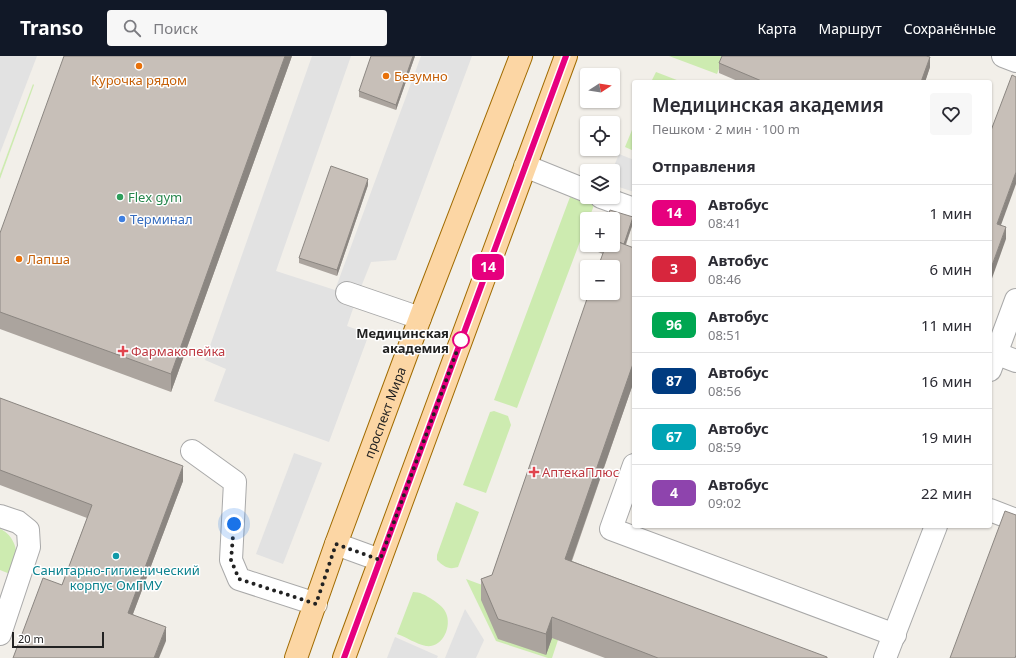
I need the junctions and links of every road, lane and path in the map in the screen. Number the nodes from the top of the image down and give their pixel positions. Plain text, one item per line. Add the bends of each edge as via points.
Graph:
1 (521, 56) edge
2 (566, 56) edge
3 (1003, 56) edge
4 (1016, 62) edge
5 (525, 166) junction
6 (580, 189) edge
7 (620, 204) edge
8 (632, 208) edge
9 (347, 293) dead end
10 (1016, 300) edge
11 (420, 318) junction
12 (992, 358) edge
13 (1016, 361) edge
14 (192, 451) dead end
15 (632, 471) edge
16 (992, 511) edge
17 (0, 516) edge
18 (1016, 520) edge
19 (935, 528) edge
20 (336, 544) junction
21 (380, 560) junction
22 (316, 604) junction
23 (0, 634) edge
24 (895, 635) junction
25 (296, 658) edge
26 (344, 658) edge
27 (885, 658) edge

1 - 11 main road, проспект Мира
2 - 5 main road
3 - 4 lane
5 - 6 lane
5 - 21 main road
7 - 8 lane
9 - 11 lane
10 - 12 lane
11 - 20 main road, проспект Мира
12 - 13 lane
14 - 22 lane via 235,482 231,560 239,579
15 - 24 lane via 611,529
16 - 18 lane
17 - 23 lane via 18,522 28,530 29,547
19 - 24 lane
20 - 21 lane
20 - 22 main road, проспект Мира
21 - 26 main road
22 - 25 main road, проспект Мира
24 - 27 lane

